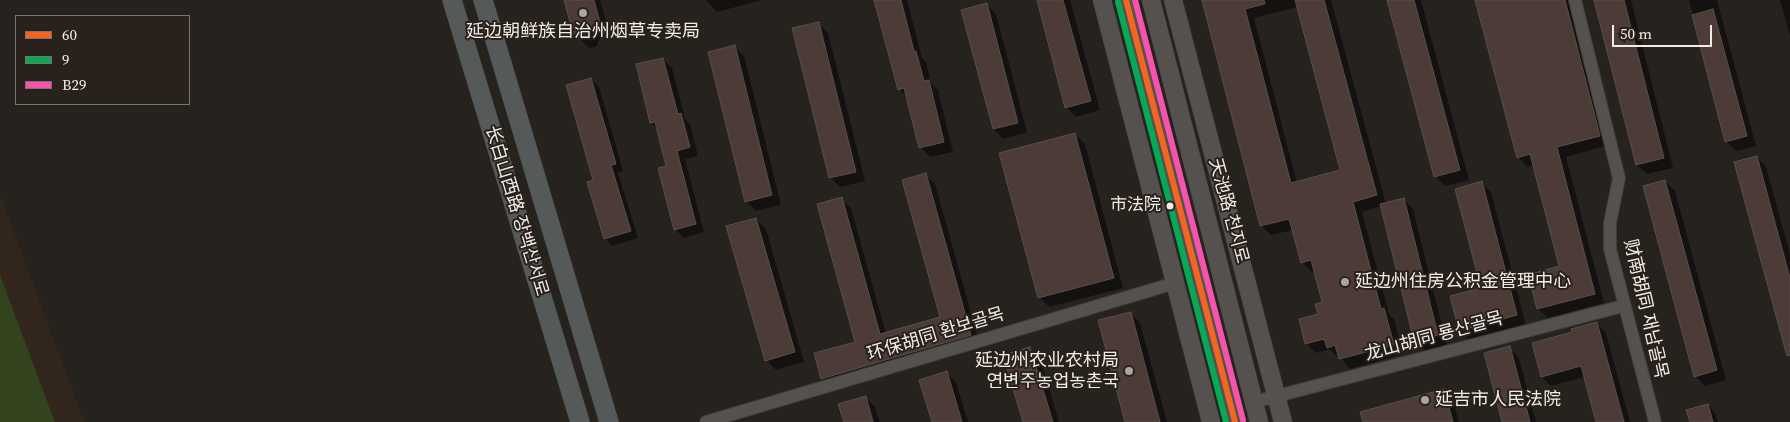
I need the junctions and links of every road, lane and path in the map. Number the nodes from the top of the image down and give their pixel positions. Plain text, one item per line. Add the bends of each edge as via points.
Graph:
1 (452, 0) edge
2 (483, 0) edge
3 (1102, 0) edge
4 (1126, 0) edge
5 (1151, 0) edge
6 (1173, 0) edge
7 (1575, 0) edge
8 (1175, 282) junction
9 (1623, 306) junction
10 (1276, 396) junction
11 (1254, 402) junction
12 (580, 422) edge
13 (609, 422) edge
14 (706, 422) edge
15 (1211, 422) edge
16 (1234, 422) edge
17 (1259, 422) edge
18 (1283, 422) edge
19 (1654, 422) edge

1 - 12 main road, 长白山西路 장백산서로
2 - 13 main road, 长白山西路 장백산서로
3 - 8 street
4 - 16 street
5 - 11 street, 天池路 천지로
6 - 10 street, 天池路 천지로
7 - 9 street, 财南胡同 재남골목 via 1620,178 1610,223 1610,250
8 - 14 street, 环保胡同 환보골목
8 - 15 street
9 - 10 street, 龙山胡同 룡산골목
9 - 19 street, 财南胡同 재남골목
10 - 11 street, 龙山胡同 룡산골목
10 - 18 street, 天池路 천지로
11 - 17 street, 天池路 천지로

